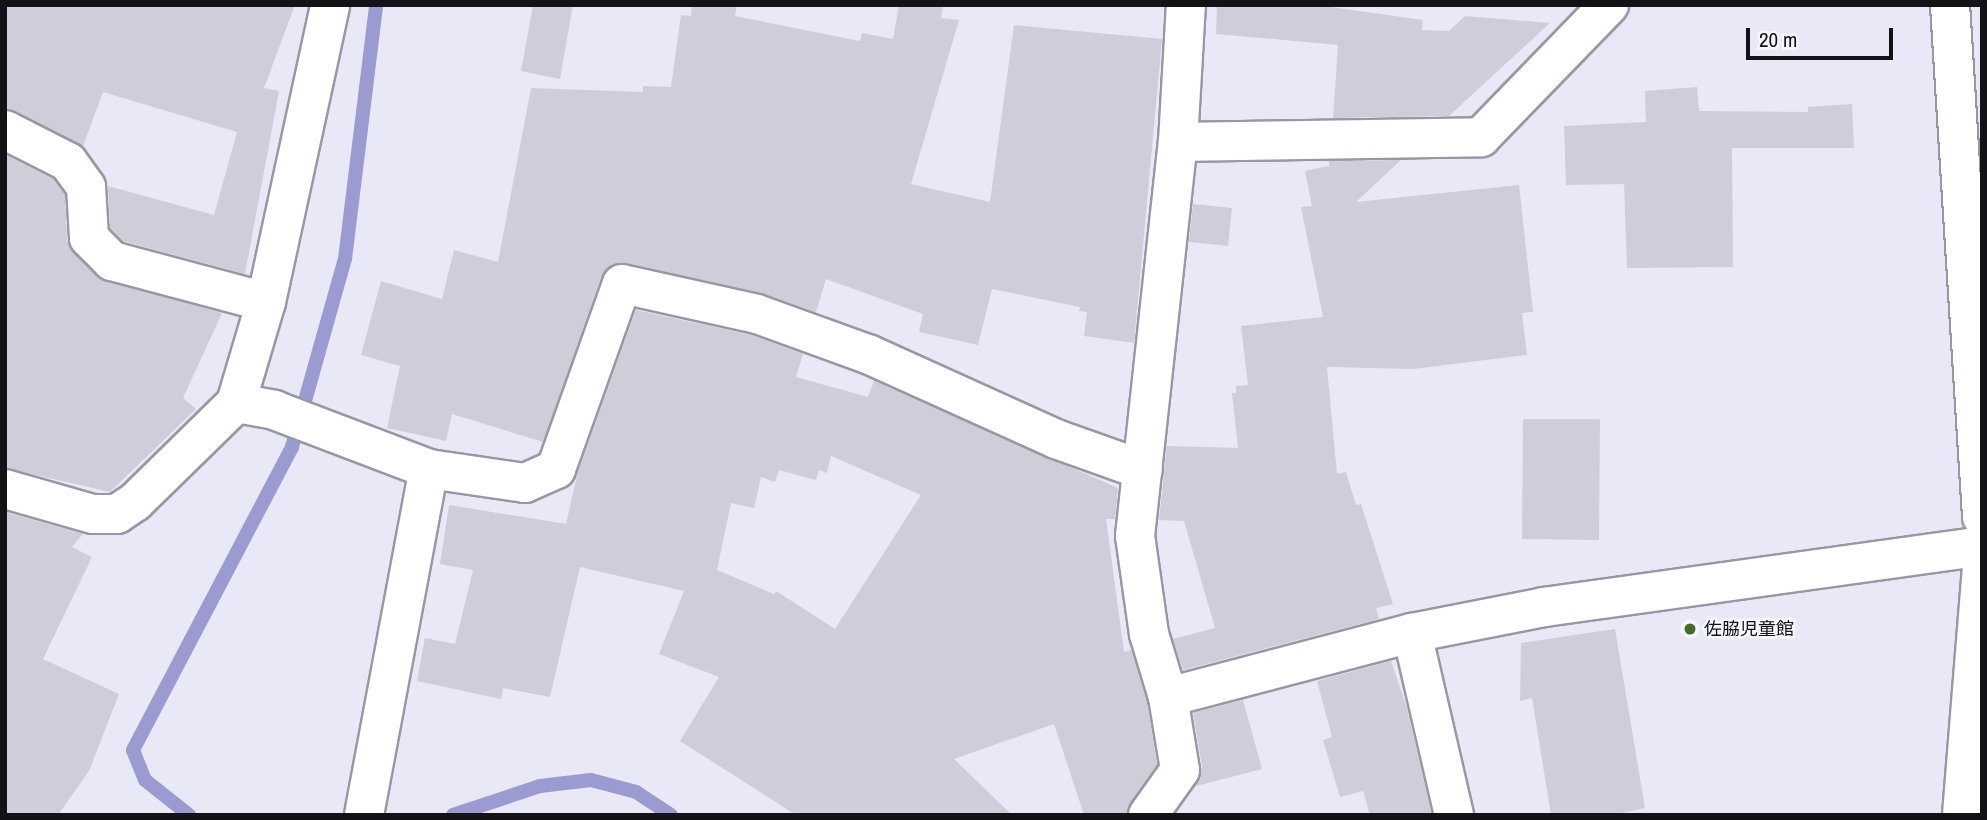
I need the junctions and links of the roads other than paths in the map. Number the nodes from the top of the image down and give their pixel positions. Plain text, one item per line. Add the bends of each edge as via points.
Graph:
1 (330, 5) edge
2 (1186, 5) edge
3 (1609, 5) edge
4 (1950, 5) edge
5 (5, 130) edge
6 (1178, 142) junction
7 (266, 302) junction
8 (236, 403) junction
9 (429, 469) junction
10 (1143, 470) junction
11 (5, 489) edge
12 (1982, 517) edge
13 (1982, 546) edge
14 (1982, 569) edge
15 (1412, 633) junction
16 (1168, 697) junction
17 (364, 815) edge
18 (1148, 815) edge
19 (1454, 815) edge
20 (1962, 815) edge

1 - 7 street
2 - 6 street
3 - 6 street via 1481,137
4 - 12 street
5 - 7 street via 68,162 86,187 89,238 111,261
6 - 10 street
7 - 8 street
8 - 9 street via 274,410
8 - 11 street via 135,502 117,513 93,514
9 - 10 street via 525,483 556,469 622,284 757,314 870,355 1056,439
9 - 17 street
10 - 16 street via 1135,536 1149,634
13 - 15 street via 1544,607
14 - 20 street
15 - 16 street
15 - 19 street
16 - 18 street via 1180,770

